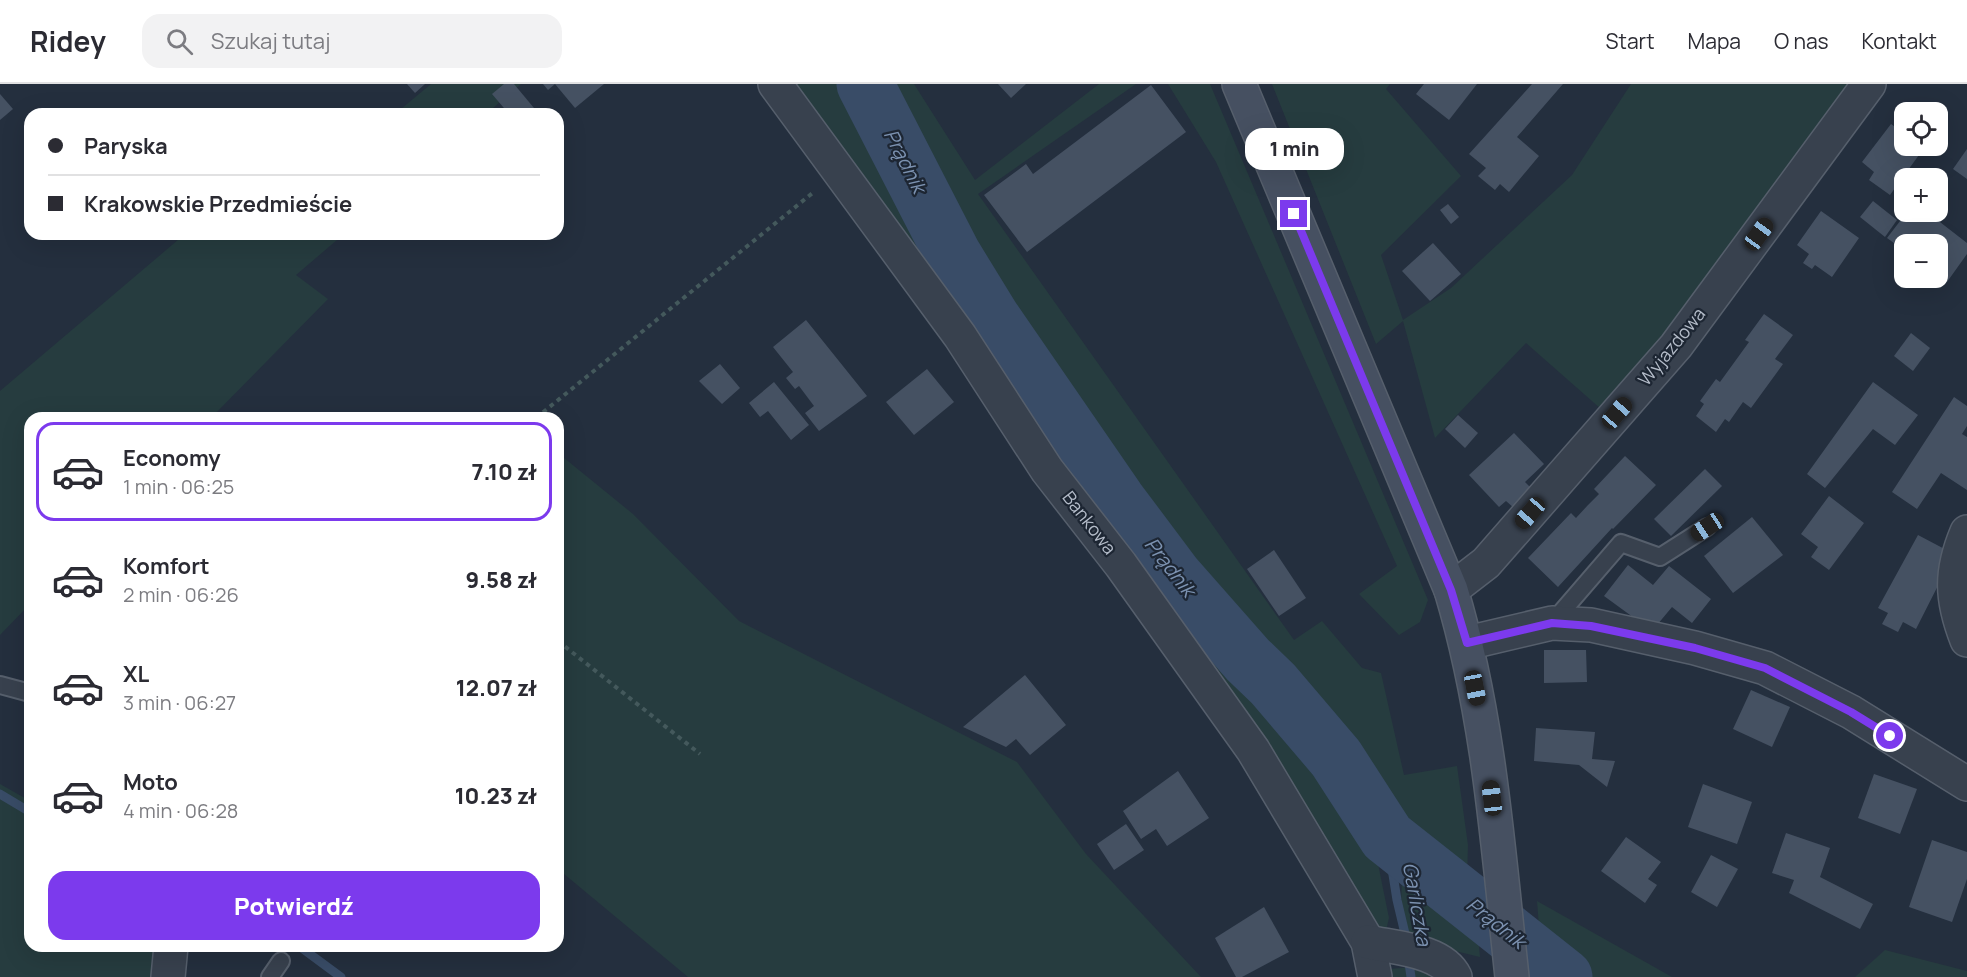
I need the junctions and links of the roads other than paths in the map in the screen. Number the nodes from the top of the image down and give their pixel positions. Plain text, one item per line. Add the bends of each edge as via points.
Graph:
1 (775, 84) edge
2 (1239, 84) edge
3 (1869, 84) edge
4 (1707, 527) dead end
5 (1967, 532) edge
6 (1451, 590) junction
7 (1552, 623) junction
8 (1967, 640) edge
9 (1467, 643) junction
10 (0, 685) edge
11 (24, 691) edge
12 (1967, 784) edge
13 (1368, 942) junction
14 (281, 961) dead end
15 (270, 977) edge
16 (1375, 977) edge
17 (1455, 977) edge
18 (1512, 977) edge

1 - 13 street, Bankowa via 960,336 1047,470 1121,565 1253,750
2 - 6 main road
3 - 6 street, Wyjazdowa via 1676,346 1486,563
4 - 7 lane via 1660,557 1621,543
5 - 8 street via 1953,572 1959,620
6 - 9 main road
7 - 9 street
7 - 12 street via 1603,628 1765,668 1851,712
9 - 18 main road via 1484,733
10 - 11 lane
13 - 16 street, Bankowa
13 - 17 street via 1436,959 1452,970
14 - 15 lane

